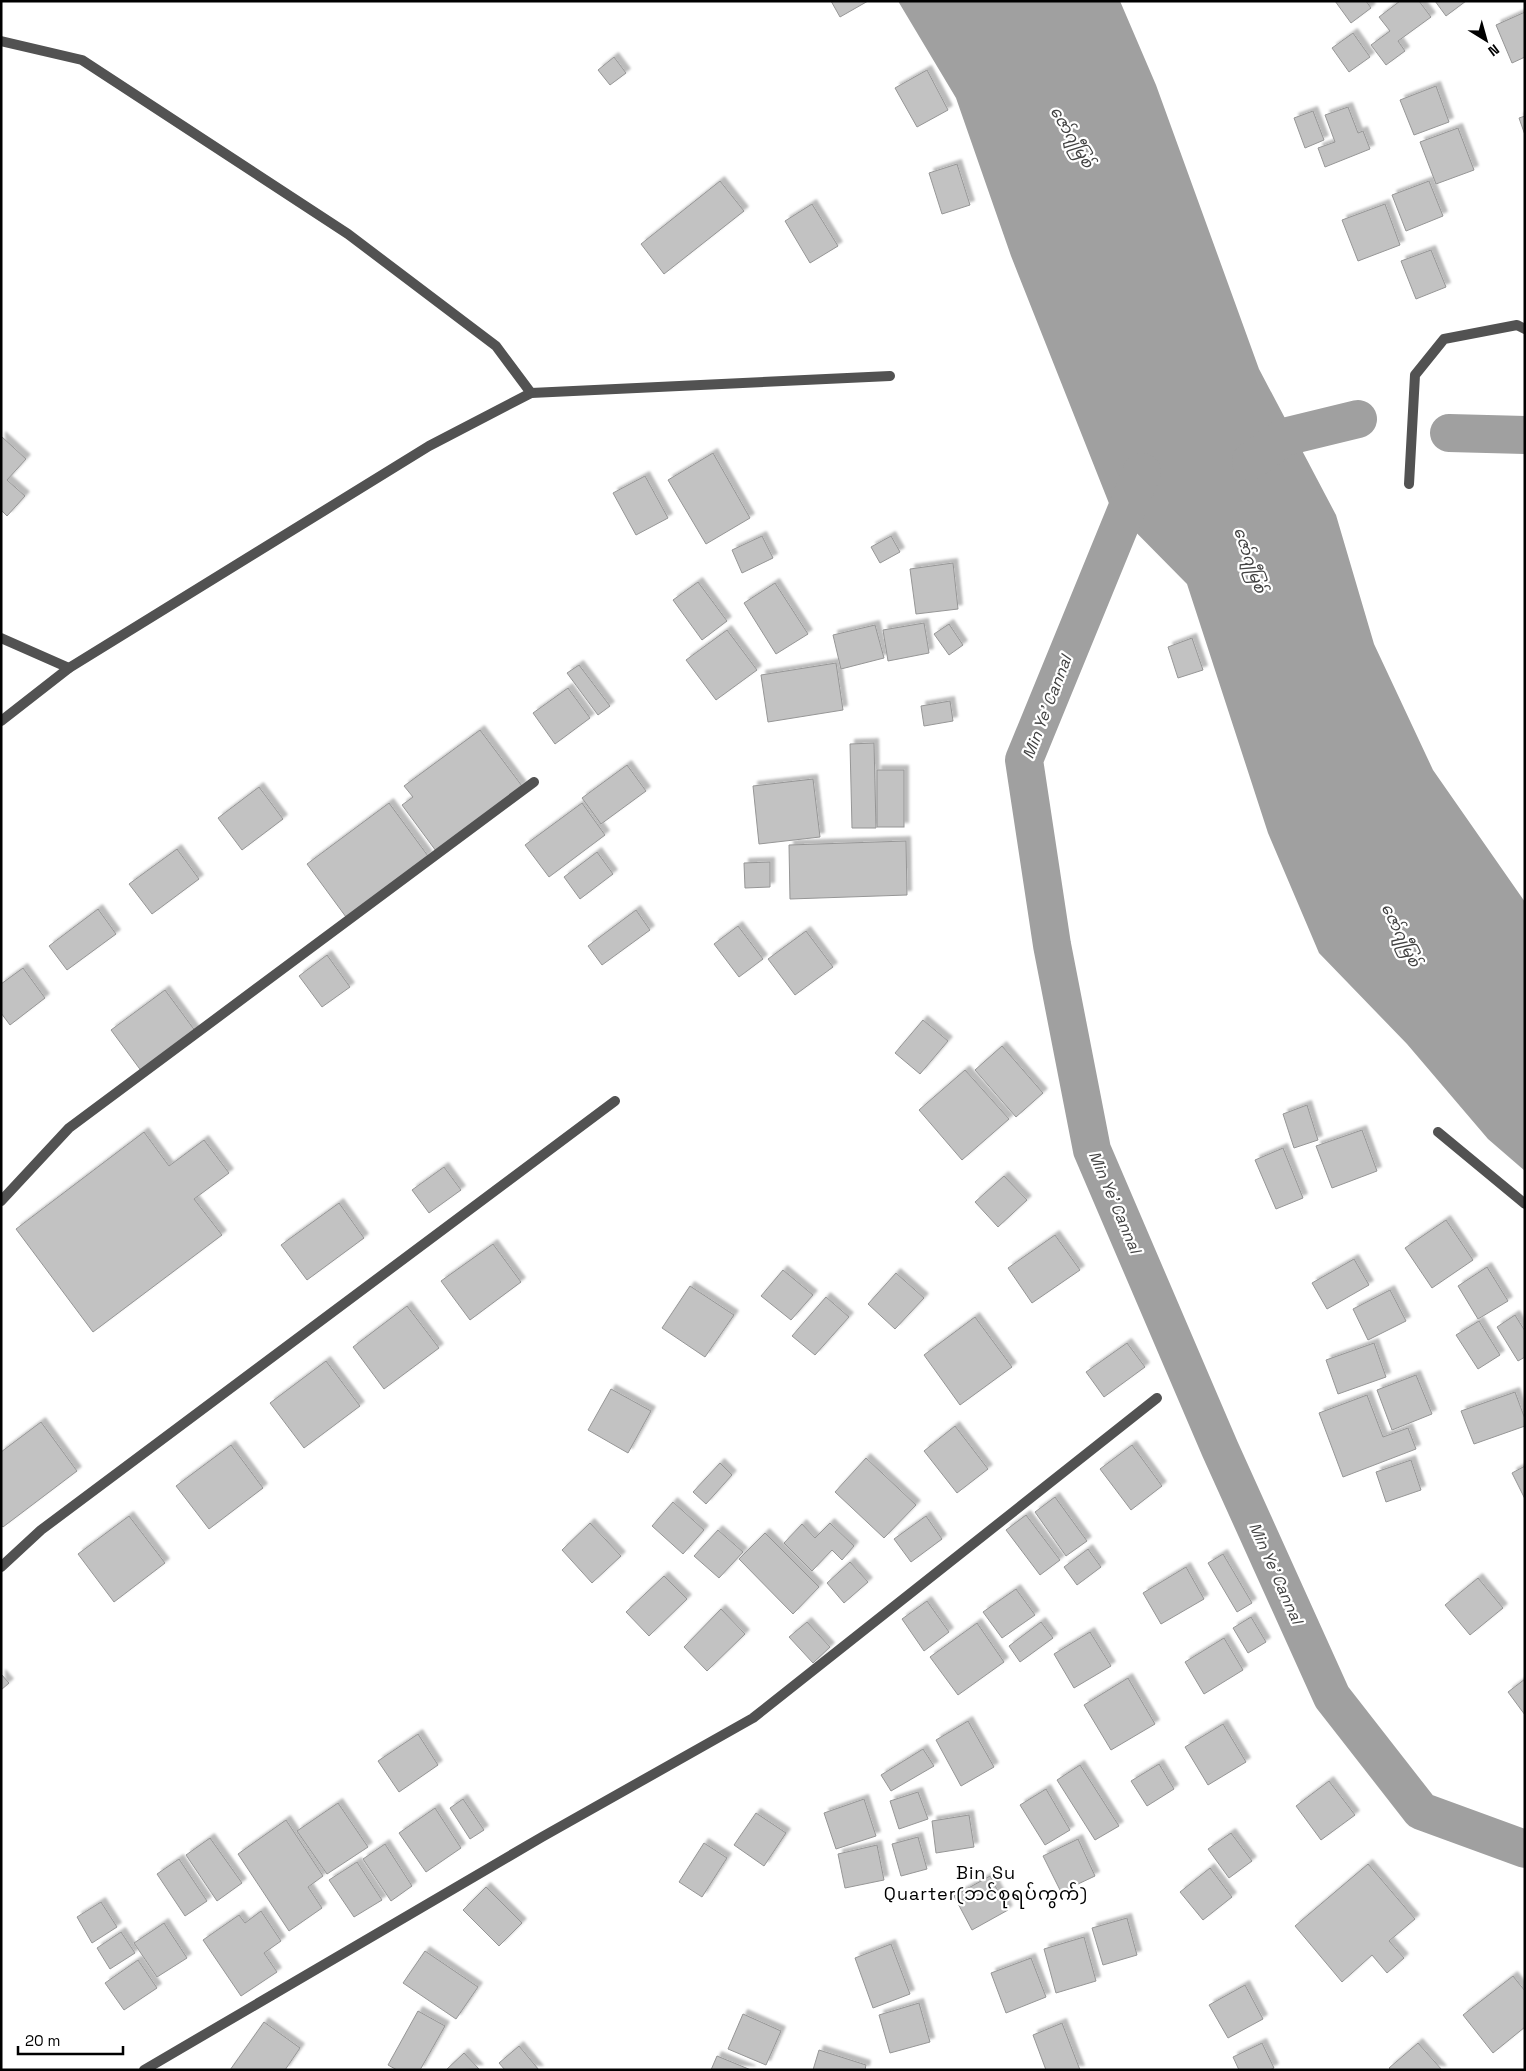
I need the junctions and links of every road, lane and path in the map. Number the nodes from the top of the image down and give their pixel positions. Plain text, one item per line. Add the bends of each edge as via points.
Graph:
1 (1, 41) edge
2 (1525, 329) edge
3 (890, 376) dead end
4 (531, 393) junction
5 (1409, 484) dead end
6 (1, 638) edge
7 (69, 668) junction
8 (1, 721) edge
9 (534, 782) dead end
10 (615, 1101) dead end
11 (1438, 1132) dead end
12 (1, 1201) edge
13 (1525, 1204) edge
14 (1157, 1398) dead end
15 (1, 1567) edge
16 (144, 2070) edge

1 - 4 street via 82,60 348,234 496,346
2 - 5 street via 1516,325 1444,340 1414,375
3 - 4 street
4 - 7 street via 429,446
6 - 7 street
7 - 8 street
9 - 12 street via 69,1128
10 - 15 street via 49,1524
11 - 13 street
14 - 16 street via 753,1718 542,1837

